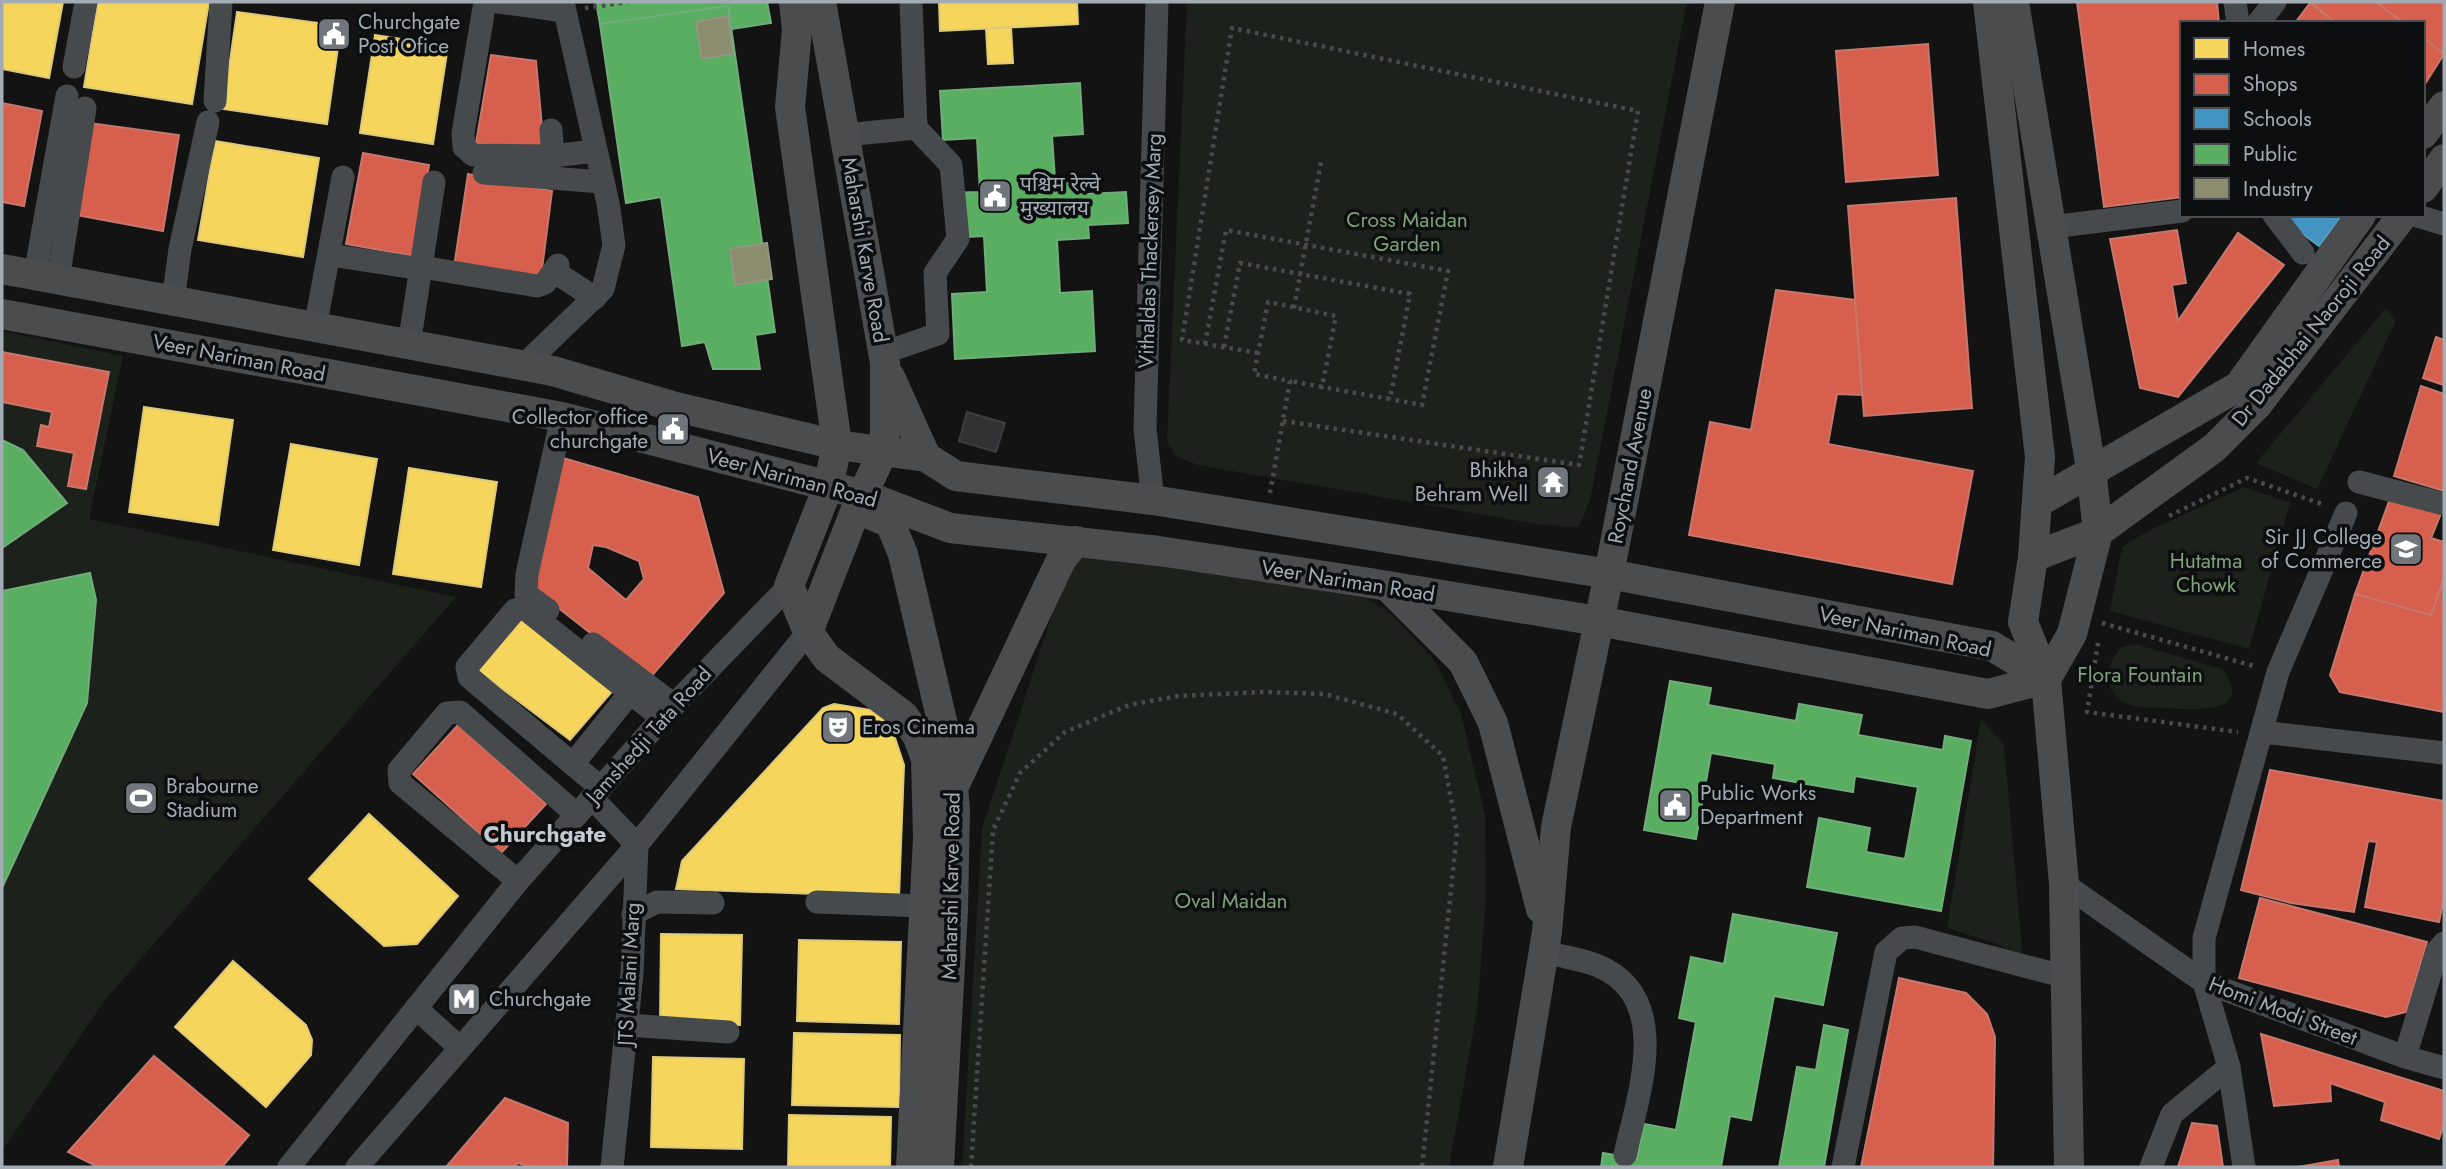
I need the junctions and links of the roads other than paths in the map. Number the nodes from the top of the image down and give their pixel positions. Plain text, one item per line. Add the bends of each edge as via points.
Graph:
1 (86, 2) edge
2 (220, 2) edge
3 (485, 2) edge
4 (499, 2) edge
5 (794, 2) edge
6 (821, 2) edge
7 (911, 2) edge
8 (1157, 2) edge
9 (1720, 2) edge
10 (1988, 2) edge
11 (2014, 2) edge
12 (2235, 2) edge
13 (2276, 2) edge
14 (563, 6) edge
15 (2238, 21) edge
16 (2260, 21) edge
17 (75, 67) dead end
18 (76, 102) dead end
19 (2444, 106) edge
20 (916, 128) junction
21 (551, 130) dead end
22 (2425, 131) edge
23 (845, 135) junction
24 (595, 151) junction
25 (553, 156) junction
26 (2444, 159) edge
27 (484, 173) dead end
28 (343, 177) dead end
29 (603, 182) junction
30 (441, 184) dead end
31 (2425, 185) edge
32 (2180, 211) edge
33 (2276, 217) edge
34 (2360, 217) edge
35 (2401, 217) edge
36 (2421, 217) edge
37 (2444, 224) edge
38 (2051, 227) junction
39 (2303, 253) dead end
40 (330, 255) junction
41 (2, 269) edge
42 (428, 269) junction
43 (46, 277) junction
44 (595, 298) junction
45 (173, 301) junction
46 (2, 314) edge
47 (315, 328) junction
48 (416, 346) junction
49 (884, 358) junction
50 (524, 365) junction
51 (562, 417) junction
52 (837, 445) junction
53 (884, 449) junction
54 (926, 457) junction
55 (2091, 469) junction
56 (2359, 482) dead end
57 (828, 487) junction
58 (2037, 499) junction
59 (1153, 500) junction
60 (860, 502) junction
61 (2444, 504) edge
62 (2346, 513) road end
63 (2098, 532) junction
64 (1076, 541) junction
65 (2032, 557) junction
66 (1609, 574) junction
67 (789, 586) junction
68 (1388, 587) junction
69 (1598, 621) junction
70 (808, 632) junction
71 (2046, 679) junction
72 (630, 692) junction
73 (668, 712) junction
74 (2262, 732) junction
75 (2444, 753) edge
76 (573, 764) junction
77 (954, 786) junction
78 (596, 793) junction
79 (577, 815) junction
80 (637, 845) junction
81 (518, 881) junction
82 (2064, 884) junction
83 (817, 902) dead end
84 (713, 903) dead end
85 (925, 906) junction
86 (633, 914) junction
87 (1545, 942) junction
88 (2444, 943) edge
89 (2066, 977) junction
90 (2204, 982) junction
91 (416, 1008) junction
92 (628, 1025) junction
93 (728, 1032) dead end
94 (460, 1048) junction
95 (2405, 1057) junction
96 (2229, 1067) junction
97 (2444, 1068) edge
98 (1625, 1155) dead end
99 (289, 1167) edge
100 (356, 1167) edge
101 (612, 1167) edge
102 (911, 1167) edge
103 (939, 1167) edge
104 (1508, 1167) edge
105 (1843, 1167) edge
106 (2069, 1167) edge
107 (2151, 1167) edge
108 (2244, 1167) edge

1 - 17 street
2 - 45 street via 211,112
3 - 25 street via 464,147 473,155
4 - 14 street
5 - 52 main road via 797,30 790,107
6 - 23 main road, Maharshi Karve Road
7 - 20 street
8 - 59 street, Vithaldas Thackersey Marg via 1145,429
9 - 66 main road, Roychand Avenue
10 - 58 main road via 2040,457
11 - 38 main road
12 - 15 street
13 - 16 street
14 - 24 street
18 - 43 street
19 - 22 main road
20 - 23 street
20 - 49 street via 951,165 958,239 935,273 938,334
21 - 25 street
23 - 49 main road, Maharshi Karve Road
24 - 25 street
24 - 29 street
26 - 31 main road
27 - 29 street
28 - 40 street
29 - 44 street via 614,245 603,289
30 - 42 street
32 - 38 street
33 - 39 street
34 - 55 main road, Dr Dadabhai Naoroji Road via 2239,386
35 - 63 main road, Dr Dadabhai Naoroji Road via 2257,405 2214,448
36 - 37 street
38 - 55 main road
40 - 42 street
40 - 47 street
41 - 43 main road, Veer Nariman Road
42 - 44 street via 537,286 556,269
42 - 48 street
43 - 45 main road, Veer Nariman Road
44 - 50 street
45 - 47 main road, Veer Nariman Road
46 - 51 main road, Veer Nariman Road
47 - 48 main road, Veer Nariman Road
48 - 50 main road, Veer Nariman Road
49 - 53 main road, Maharshi Karve Road
49 - 54 main road
50 - 52 main road, Veer Nariman Road
51 - 57 main road, Veer Nariman Road
51 - 73 street via 526,594
52 - 53 main road, Veer Nariman Road
52 - 57 main road
53 - 54 main road, Veer Nariman Road
53 - 60 main road, Maharshi Karve Road
54 - 59 main road, Veer Nariman Road via 956,476
55 - 58 main road, Dr Dadabhai Naoroji Road
55 - 63 main road
56 - 61 street
57 - 60 main road, Veer Nariman Road
57 - 67 main road, Jamshedji Tata Road
58 - 65 main road
59 - 66 main road, Veer Nariman Road
60 - 64 main road, Veer Nariman Road via 950,528
60 - 70 main road
60 - 77 main road, Maharshi Karve Road via 890,523 902,554
62 - 74 street via 2278,672
63 - 65 main road, Dr Dadabhai Naoroji Road
63 - 71 main road via 2072,634
64 - 68 main road, Veer Nariman Road
64 - 77 main road via 1061,560
65 - 71 main road via 2023,622
66 - 69 main road, Roychand Avenue
66 - 71 main road, Veer Nariman Road via 1992,646
67 - 70 main road
67 - 73 street, Jamshedji Tata Road
68 - 69 main road, Veer Nariman Road
68 - 87 main road via 1463,662 1493,723
69 - 71 main road, Veer Nariman Road via 1988,694
69 - 87 main road, Roychand Avenue via 1556,827
70 - 80 street
70 - 85 main road, Maharshi Karve Road via 827,658 904,716 918,737 926,759
71 - 82 main road
72 - 73 street
72 - 76 street
72 - 76 street via 524,608 516,610 467,667 469,677
73 - 78 street, Jamshedji Tata Road
74 - 75 street
74 - 90 street via 2208,912
76 - 78 street
77 - 103 main road, Maharshi Karve Road via 953,910
78 - 79 street, Jamshedji Tata Road
78 - 80 street
79 - 81 street, Jamshedji Tata Road
79 - 81 street via 460,712 447,713 398,770 400,783
80 - 86 street, JTS Malani Marg
80 - 94 street
81 - 91 street, Jamshedji Tata Road
82 - 89 main road
82 - 90 street, Homi Modi Street
83 - 85 street
84 - 86 street via 657,902
85 - 102 main road, Maharshi Karve Road
86 - 92 street, JTS Malani Marg
87 - 98 street via 1604,969 1636,999 1643,1015 1645,1059
87 - 104 main road, Roychand Avenue
88 - 95 street via 2437,951
89 - 105 street via 1915,937 1893,943 1886,952
89 - 106 main road
90 - 95 street, Homi Modi Street
90 - 96 street
91 - 94 street
91 - 99 street, Jamshedji Tata Road
92 - 93 street
92 - 101 street, JTS Malani Marg
94 - 100 street
95 - 97 street, Homi Modi Street
96 - 107 street via 2172,1114
96 - 108 street

